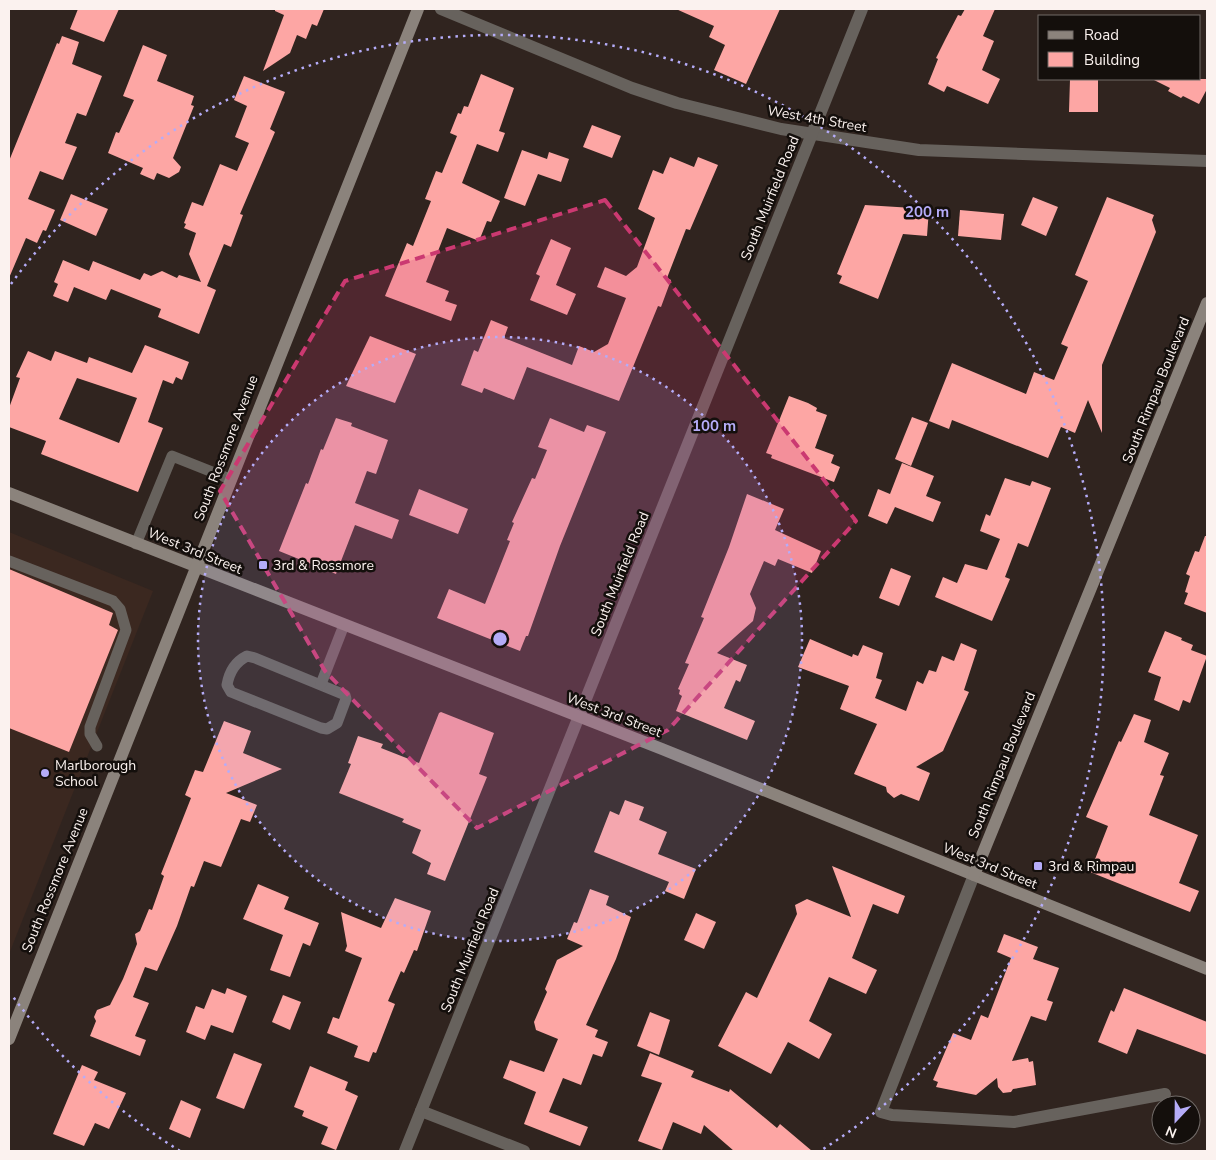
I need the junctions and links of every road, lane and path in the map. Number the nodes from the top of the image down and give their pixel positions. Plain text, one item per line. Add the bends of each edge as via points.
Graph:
1 (418, 9) edge
2 (441, 9) edge
3 (862, 9) edge
4 (811, 135) junction
5 (1207, 161) edge
6 (1207, 303) edge
7 (230, 479) junction
8 (9, 493) edge
9 (136, 544) junction
10 (9, 561) edge
11 (196, 568) junction
12 (344, 625) junction
13 (321, 684) junction
14 (579, 717) junction
15 (97, 746) dead end
16 (974, 876) junction
17 (1207, 969) edge
18 (9, 1038) edge
19 (1165, 1094) dead end
20 (421, 1111) junction
21 (405, 1151) edge
22 (524, 1151) edge

1 - 7 main road, South Rossmore Avenue
2 - 4 street, West 4th Street via 641,91 726,116
3 - 4 street, South Muirfield Road
4 - 5 street, West 4th Street via 919,150
4 - 14 street, South Muirfield Road
6 - 16 main road, South Rimpau Boulevard
7 - 9 lane via 172,456
7 - 11 main road, South Rossmore Avenue
8 - 9 main road, West 3rd Street
9 - 11 main road, West 3rd Street
10 - 15 lane via 113,601 120,609 126,630 90,727
11 - 12 main road, West 3rd Street
11 - 18 main road, South Rossmore Avenue
12 - 13 lane
12 - 14 main road, West 3rd Street
13 - 13 lane via 246,656 236,664 227,685 239,696 327,729 337,723 346,699 345,695
14 - 16 main road, West 3rd Street
14 - 20 street, South Muirfield Road
16 - 17 main road, West 3rd Street
16 - 19 street, South Rimpau Boulevard via 881,1112 1014,1122
20 - 21 street, South Muirfield Road
20 - 22 street

